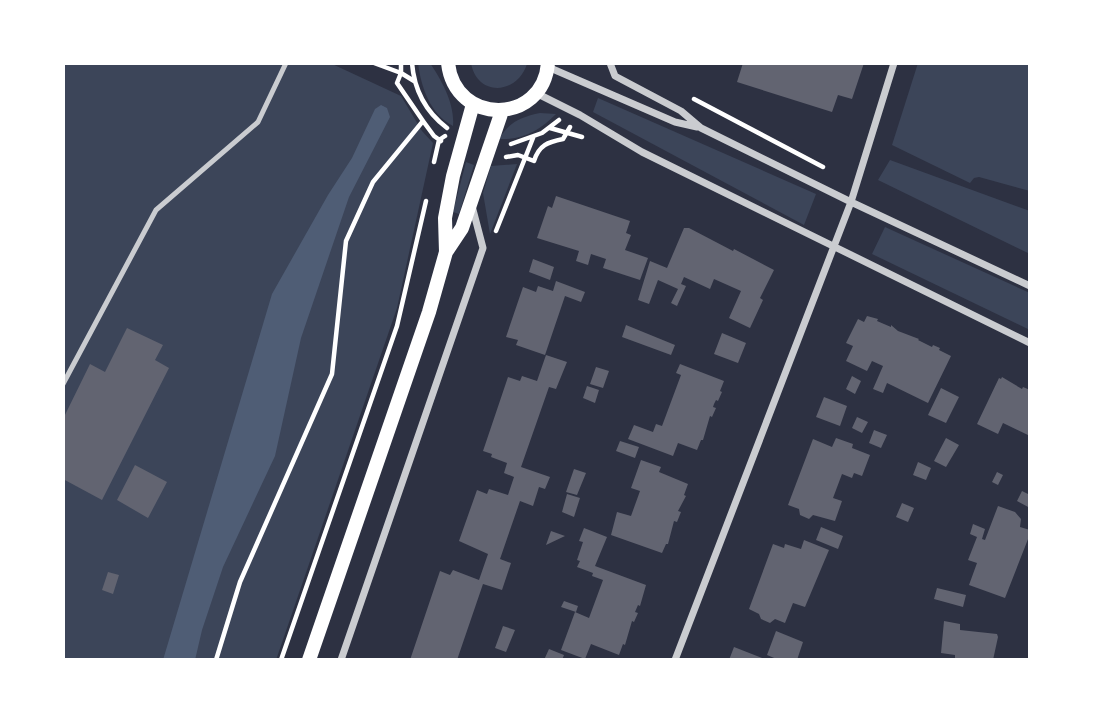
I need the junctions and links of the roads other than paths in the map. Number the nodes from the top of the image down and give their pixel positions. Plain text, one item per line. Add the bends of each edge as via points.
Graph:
1 (286, 63) edge
2 (448, 63) edge
3 (610, 63) edge
4 (894, 63) edge
5 (548, 65) edge
6 (536, 93) junction
7 (473, 104) junction
8 (502, 111) junction
9 (701, 128) junction
10 (851, 202) junction
11 (471, 203) junction
12 (833, 246) junction
13 (446, 252) junction
14 (1030, 286) edge
15 (1030, 343) edge
16 (63, 384) edge
17 (309, 660) edge
18 (341, 660) edge
19 (675, 660) edge

1 - 16 lane via 258,122 156,209
2 - 7 main road via 456,88
3 - 9 street via 615,76 681,111
4 - 10 street
5 - 6 main road
5 - 9 street via 592,88
6 - 8 main road via 521,105
6 - 12 street via 642,152
7 - 8 main road
7 - 13 main road via 445,218
8 - 11 main road
9 - 10 street
10 - 12 street
10 - 14 street
11 - 13 main road
11 - 18 street via 483,248
12 - 15 street
12 - 19 street
13 - 17 main road

